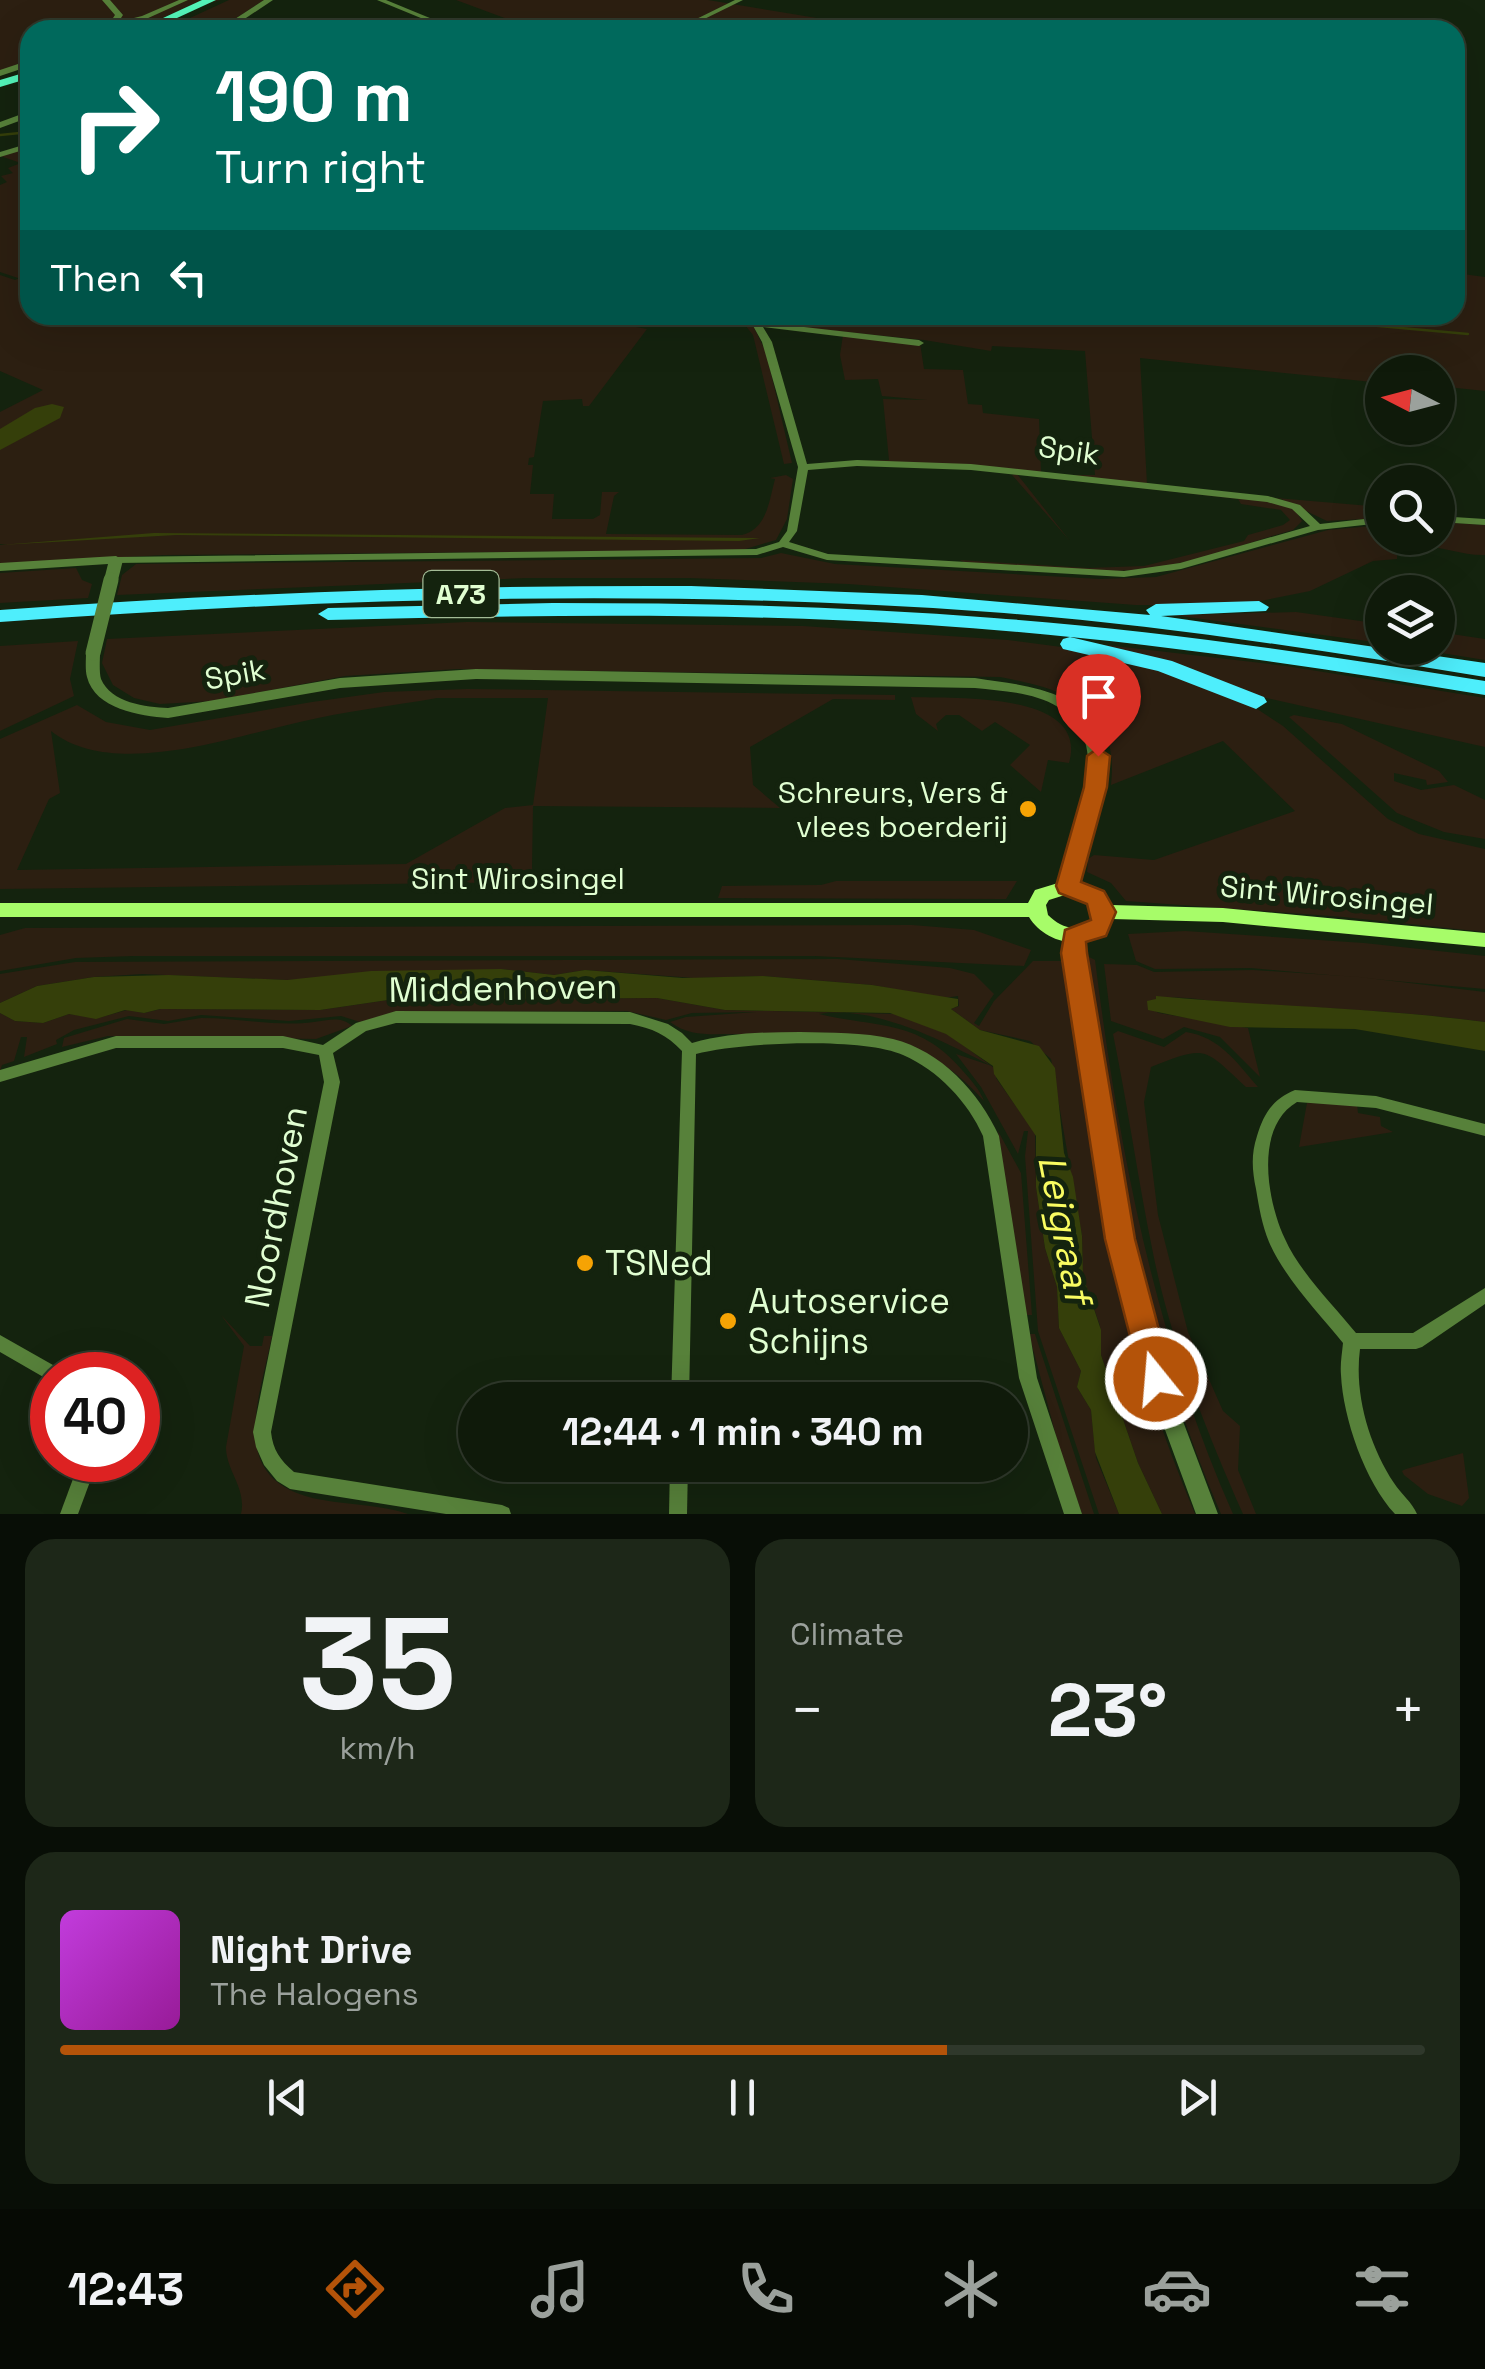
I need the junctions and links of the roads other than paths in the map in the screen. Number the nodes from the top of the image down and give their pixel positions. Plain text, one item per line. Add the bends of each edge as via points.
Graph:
1 (106, 0) edge
2 (185, 0) edge
3 (210, 0) edge
4 (224, 0) edge
5 (268, 0) edge
6 (380, 0) edge
7 (740, 0) edge
8 (117, 20) edge
9 (136, 20) edge
10 (165, 20) edge
11 (179, 20) edge
12 (237, 20) edge
13 (431, 20) edge
14 (698, 20) edge
15 (758, 325) edge
16 (798, 325) edge
17 (919, 342) dead end
18 (803, 467) junction
19 (1455, 520) edge
20 (1365, 522) edge
21 (1485, 522) edge
22 (1317, 526) junction
23 (783, 544) junction
24 (116, 560) junction
25 (0, 568) edge
26 (923, 601) junction
27 (1259, 607) dead end
28 (0, 616) edge
29 (868, 616) junction
30 (0, 631) edge
31 (1485, 670) edge
32 (1485, 688) edge
33 (1256, 702) dead end
34 (1068, 886) junction
35 (0, 910) edge
36 (1036, 910) junction
37 (1104, 912) junction
38 (1074, 936) junction
39 (1485, 940) edge
40 (688, 1050) junction
41 (325, 1051) junction
42 (0, 1076) edge
43 (1485, 1130) edge
44 (1485, 1295) edge
45 (1352, 1341) junction
46 (0, 1343) edge
47 (30, 1361) edge
48 (680, 1382) edge
49 (81, 1482) edge
50 (678, 1482) edge
51 (451, 1511) edge
52 (70, 1514) edge
53 (502, 1514) edge
54 (678, 1514) edge
55 (1073, 1514) edge
56 (1207, 1514) edge
57 (1408, 1514) edge

1 - 8 street
2 - 9 street
3 - 10 highway
4 - 11 highway
5 - 12 street
6 - 13 street
7 - 14 street
15 - 18 street
16 - 17 street
18 - 22 street, Spik via 972,467 1268,498 1296,506
18 - 23 street via 792,531
19 - 21 street
20 - 22 street
22 - 23 street via 1181,566 1124,574 827,557
23 - 24 street via 738,552
24 - 25 street
24 - 34 street, Spik, bridge via 91,668 110,700 146,712 340,683 476,674 975,682 1038,691 1083,715 1096,735 1096,787
26 - 27 highway, A73
26 - 28 highway, A73 via 543,591
26 - 31 highway, A73 via 1256,634
29 - 30 highway, A73 via 538,608
29 - 32 highway, A73 via 1138,638
29 - 33 highway, A73 via 1121,655
34 - 36 main road via 1047,891
34 - 37 main road via 1088,892
35 - 36 main road, Sint Wirosingel
36 - 38 main road via 1044,925
37 - 38 main road via 1097,930
37 - 39 main road, Sint Wirosingel
38 - 56 street via 1134,1300 1166,1411
40 - 41 street, Middenhoven via 677,1034 630,1018 396,1017 361,1027
40 - 48 street
40 - 55 street via 724,1040 876,1041 906,1049 972,1101 991,1136 1028,1378
41 - 42 street via 283,1042 116,1042
41 - 51 street, Noordhoven via 332,1082 262,1432 264,1449 290,1480
43 - 45 street via 1376,1102 1295,1096 1270,1119 1260,1169 1277,1241
44 - 45 street via 1416,1341
45 - 57 street via 1353,1398 1383,1488
46 - 47 street
49 - 52 street
50 - 54 street
51 - 53 street, Noordhoven

